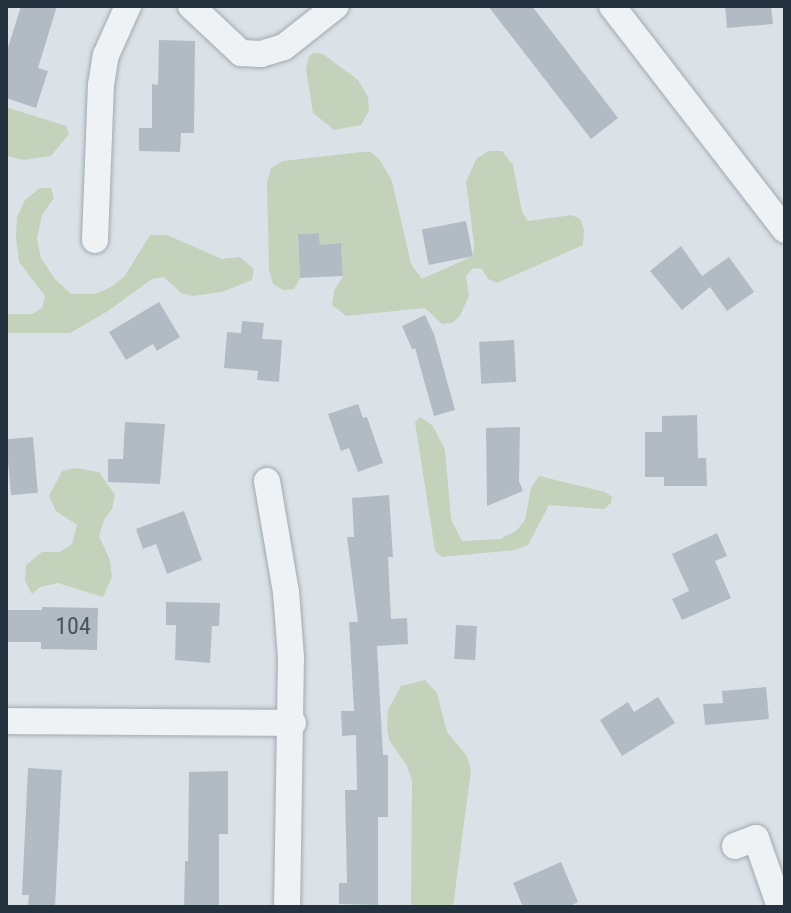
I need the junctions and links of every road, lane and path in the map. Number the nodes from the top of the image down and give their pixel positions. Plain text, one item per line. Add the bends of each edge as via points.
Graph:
1 (128, 6) edge
2 (191, 6) edge
3 (336, 6) edge
4 (612, 6) edge
5 (785, 230) edge
6 (95, 240) dead end
7 (267, 481) dead end
8 (6, 721) edge
9 (293, 723) junction
10 (735, 846) dead end
11 (287, 907) edge
12 (780, 907) edge

1 - 6 street via 106,55 101,85
2 - 3 street via 241,53 261,54 284,47
4 - 5 street
7 - 9 street via 286,592
8 - 9 street
9 - 11 street
10 - 12 street via 756,838

